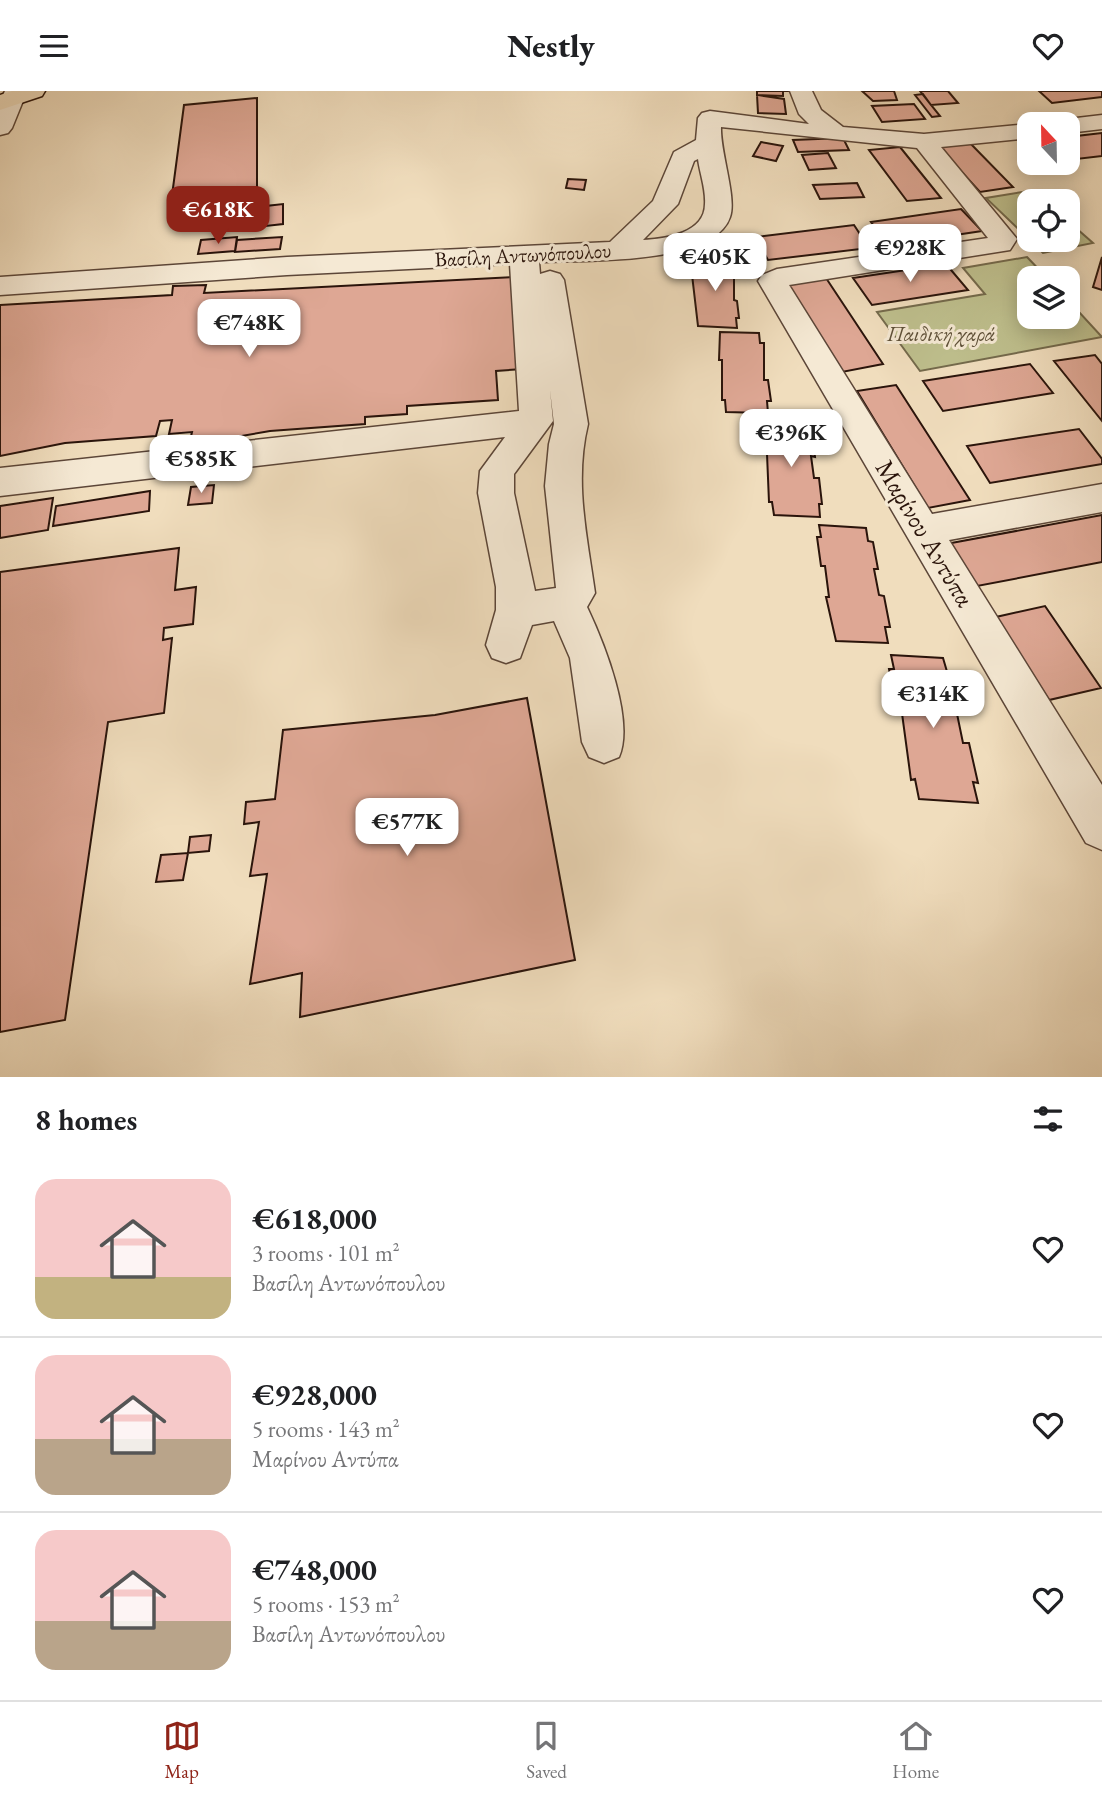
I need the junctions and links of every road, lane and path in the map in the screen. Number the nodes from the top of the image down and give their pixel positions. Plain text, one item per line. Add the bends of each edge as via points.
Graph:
1 (801, 91) edge
2 (16, 96) edge
3 (708, 118) edge
4 (1102, 122) edge
5 (1080, 125) edge
6 (0, 128) edge
7 (835, 132) junction
8 (1017, 132) edge
9 (924, 141) junction
10 (616, 251) junction
11 (524, 256) junction
12 (550, 280) dead end
13 (0, 286) edge
14 (536, 422) junction
15 (0, 482) edge
16 (1102, 498) edge
17 (925, 530) junction
18 (566, 603) junction
19 (516, 610) junction
20 (506, 645) dead end
21 (604, 743) dead end
22 (1102, 827) edge

1 - 7 street via 811,114
2 - 6 street
3 - 7 street
3 - 10 street via 683,157 665,204
3 - 10 street, Βασίλη Αντωνόπουλου via 720,209 716,222 707,233 672,245
4 - 5 street
7 - 9 street
8 - 9 street
9 - 17 street, Μαρίνου Αντύπα via 1003,239 1000,244 772,281
10 - 11 street, Βασίλη Αντωνόπουλου
11 - 13 street, Βασίλη Αντωνόπουλου via 288,266
11 - 14 street
12 - 18 street via 571,424 562,475 576,593
14 - 15 street
14 - 19 street via 497,471 496,493
16 - 17 street
17 - 22 street, Μαρίνου Αντύπα
18 - 19 street
18 - 21 street via 590,658
19 - 20 street

